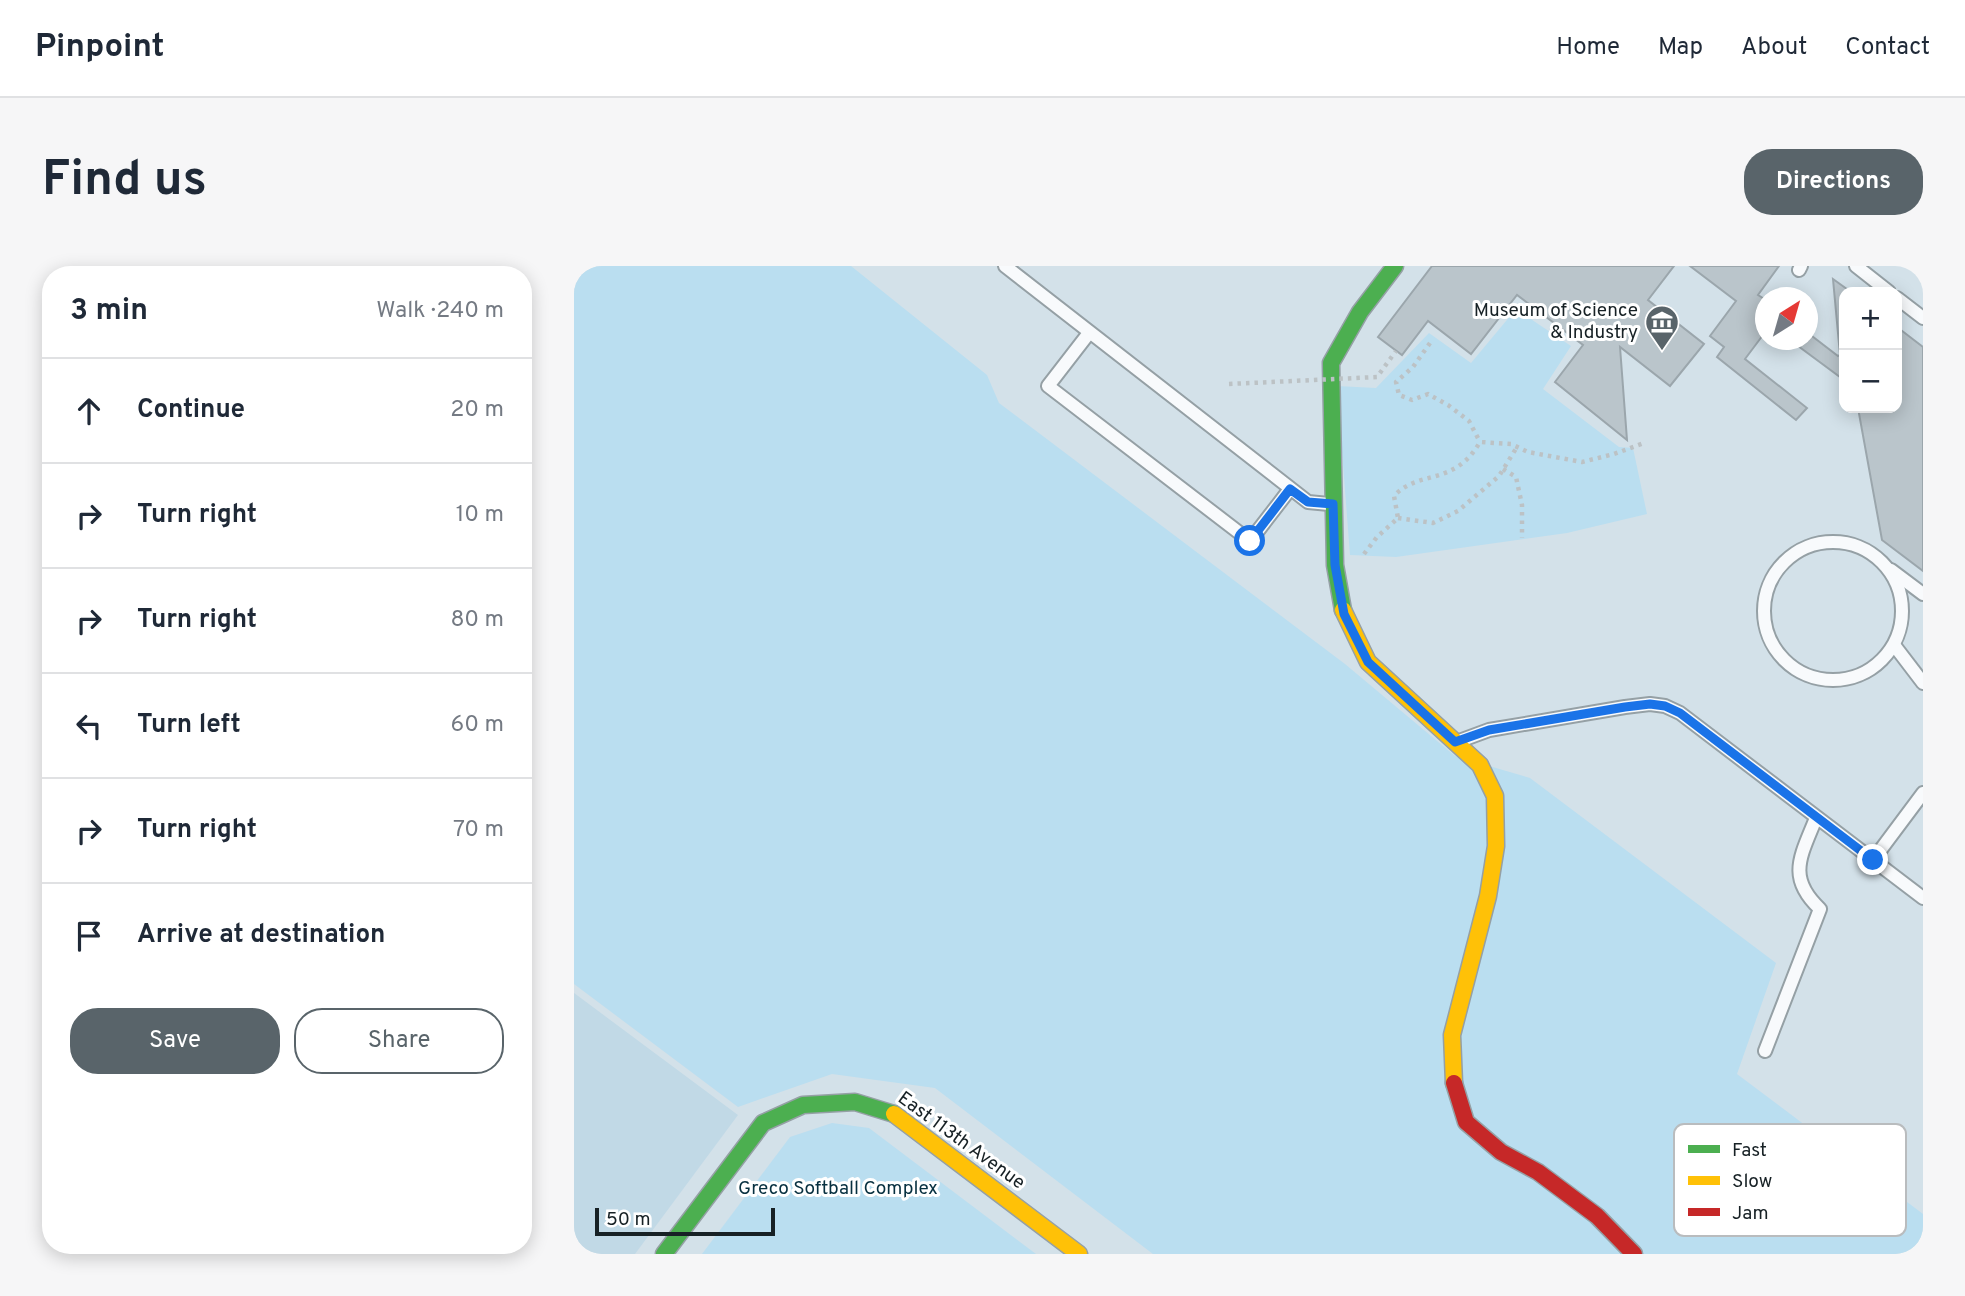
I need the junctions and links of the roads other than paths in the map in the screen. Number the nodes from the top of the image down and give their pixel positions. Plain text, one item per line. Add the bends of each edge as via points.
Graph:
1 (1005, 266) edge
2 (1395, 266) edge
3 (1856, 266) edge
4 (1883, 287) edge
5 (1902, 302) edge
6 (1923, 318) edge
7 (1090, 333) junction
8 (1290, 489) junction
9 (1333, 504) junction
10 (1888, 568) junction
11 (1923, 594) edge
12 (1894, 645) junction
13 (1923, 683) edge
14 (1455, 742) junction
15 (1923, 793) edge
16 (1816, 818) junction
17 (1873, 860) junction
18 (1923, 898) edge
19 (1765, 1051) dead end
20 (664, 1254) edge
21 (1079, 1254) edge
22 (1634, 1254) edge

1 - 7 lane
2 - 9 street via 1357,315 1331,363
3 - 4 lane
5 - 6 lane
7 - 8 lane
7 - 8 lane via 1048,386 1250,541
8 - 9 lane via 1308,502
9 - 14 street via 1335,565 1344,614 1368,662
10 - 11 lane
10 - 12 lane via 1900,592 1902,620
10 - 12 lane via 1867,550 1841,542 1814,543 1790,555 1772,576 1764,602 1766,629 1778,653 1798,671 1824,680 1852,678 1876,666
12 - 13 lane
14 - 16 lane via 1489,730 1625,707 1665,706
14 - 22 street via 1480,765 1495,796 1496,846 1488,896 1452,1035 1454,1083 1466,1122 1501,1152 1538,1172 1597,1216
15 - 17 lane
16 - 17 lane
16 - 19 lane via 1798,872 1807,897 1820,909
17 - 18 lane
20 - 21 street, East 113th Avenue via 762,1124 803,1105 855,1102 890,1111

